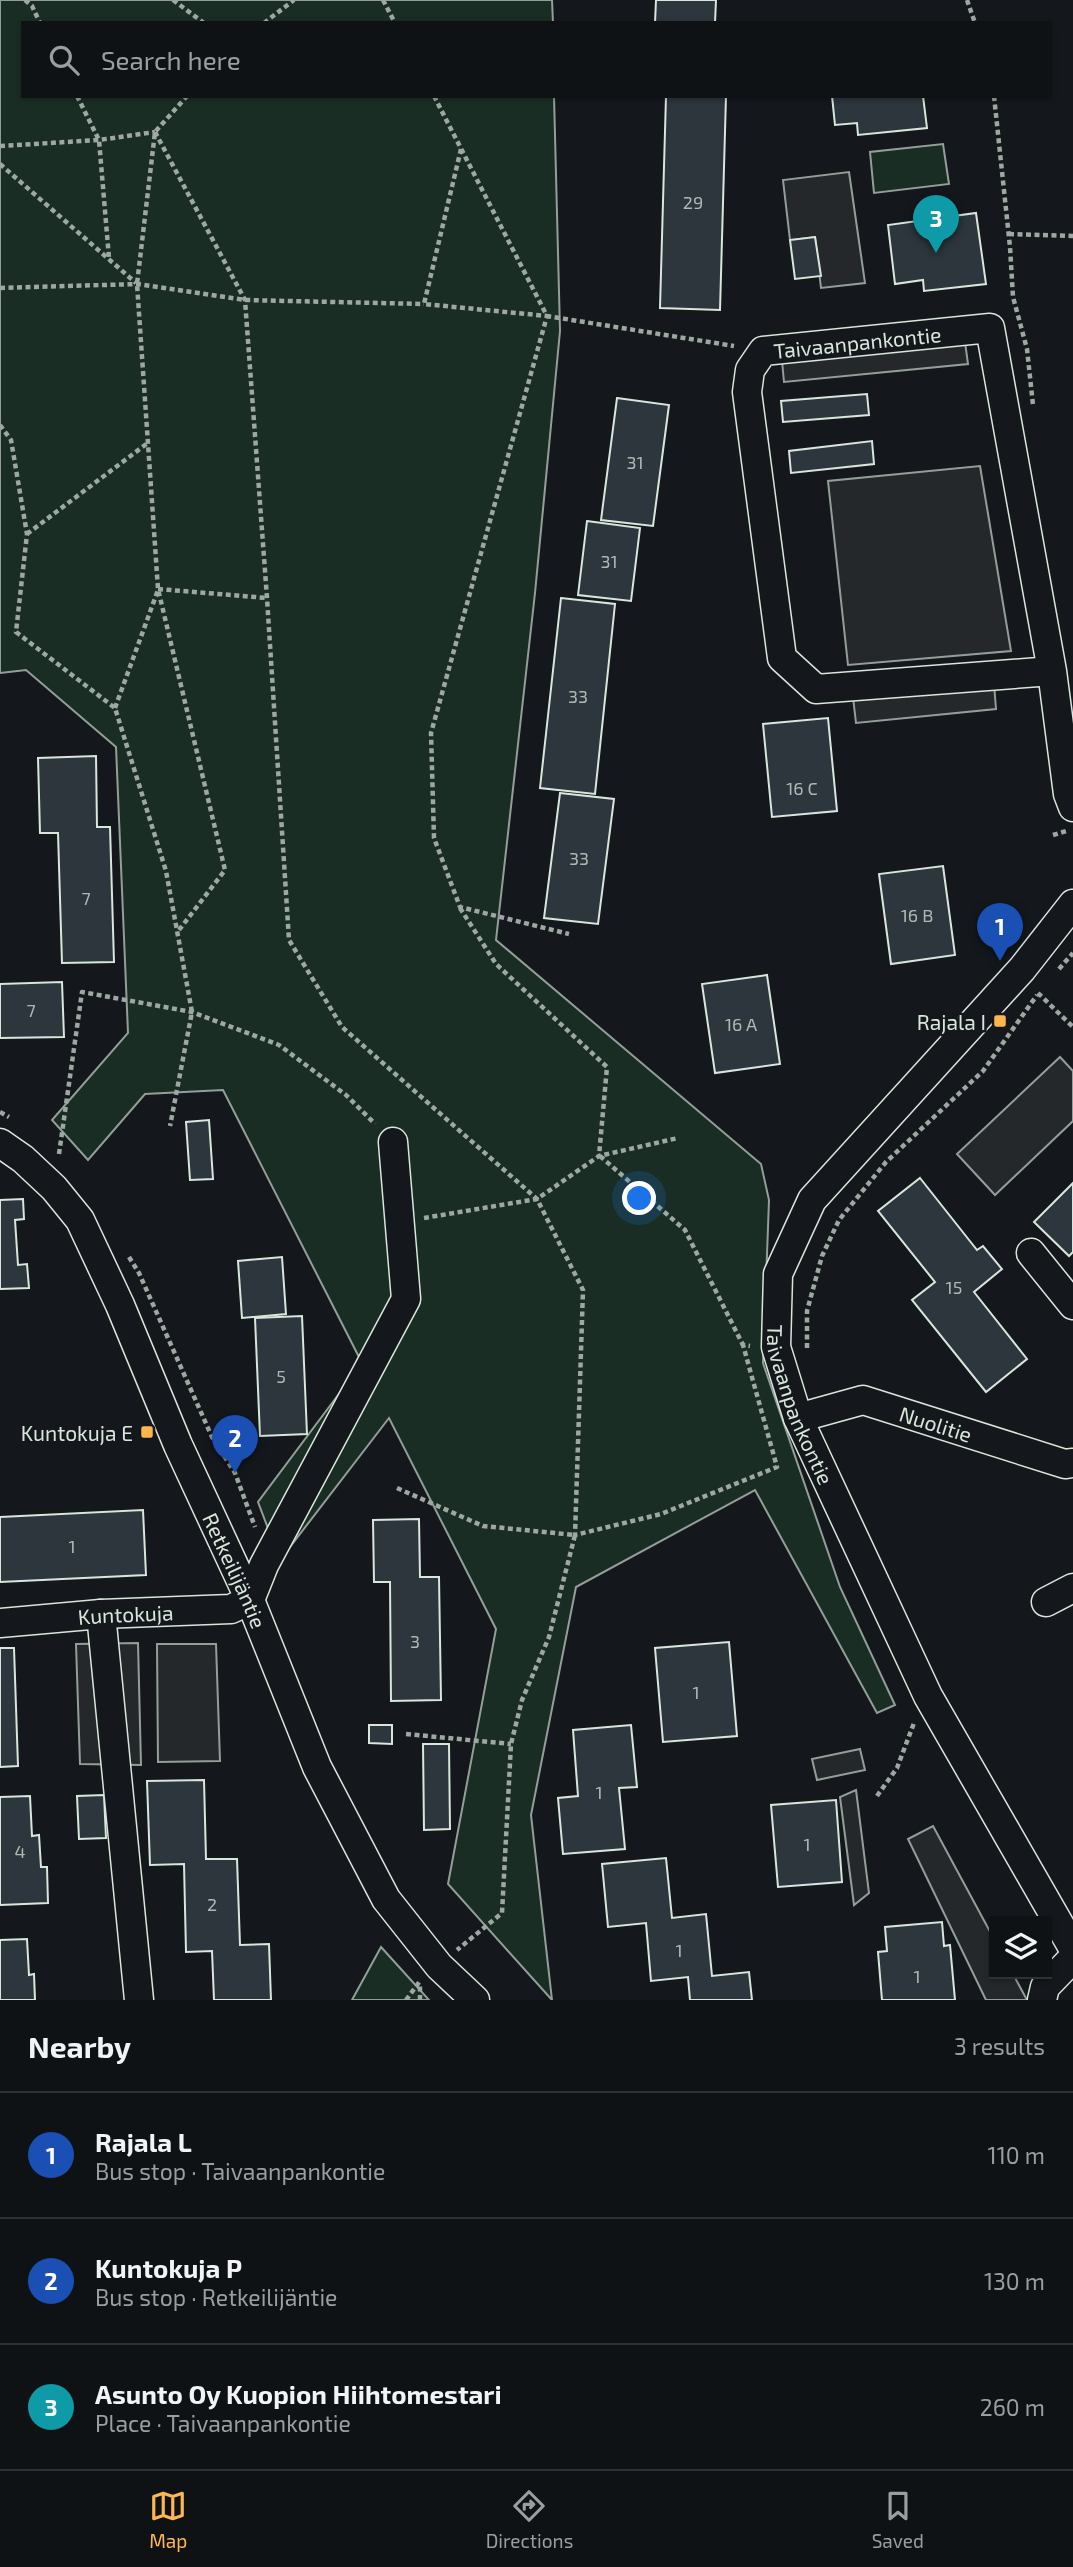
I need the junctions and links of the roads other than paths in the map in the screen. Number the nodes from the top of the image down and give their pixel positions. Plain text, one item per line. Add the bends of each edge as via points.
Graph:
1 (1052, 671) junction
2 (1073, 807) edge
3 (1073, 904) edge
4 (393, 1142) road end
5 (0, 1143) edge
6 (1031, 1253) dead end
7 (1073, 1305) edge
8 (798, 1418) junction
9 (1073, 1463) edge
10 (1073, 1588) edge
11 (250, 1600) junction
12 (1046, 1602) dead end
13 (101, 1614) junction
14 (0, 1623) edge
15 (1073, 1948) edge
16 (1073, 1958) edge
17 (139, 2000) edge
18 (475, 2000) edge
19 (1042, 2000) edge

1 - 1 street, Taivaanpankontie via 990,328 763,351 750,370 747,392 782,658 816,690
1 - 2 street, Taivaanpankontie
3 - 8 street, Taivaanpankontie via 1022,969 812,1200 778,1274 776,1347
4 - 11 street via 406,1299 264,1565
5 - 11 street, Retkeilijäntie via 54,1188 80,1220
6 - 7 street
8 - 9 street, Nuolitie via 863,1400
8 - 15 street, Taivaanpankontie via 928,1696
10 - 12 street
11 - 13 street, Kuntokuja via 231,1609
11 - 18 street, Retkeilijäntie via 317,1767 386,1899 439,1966
13 - 14 street, Kuntokuja
13 - 17 street
16 - 19 street via 1045,1987

